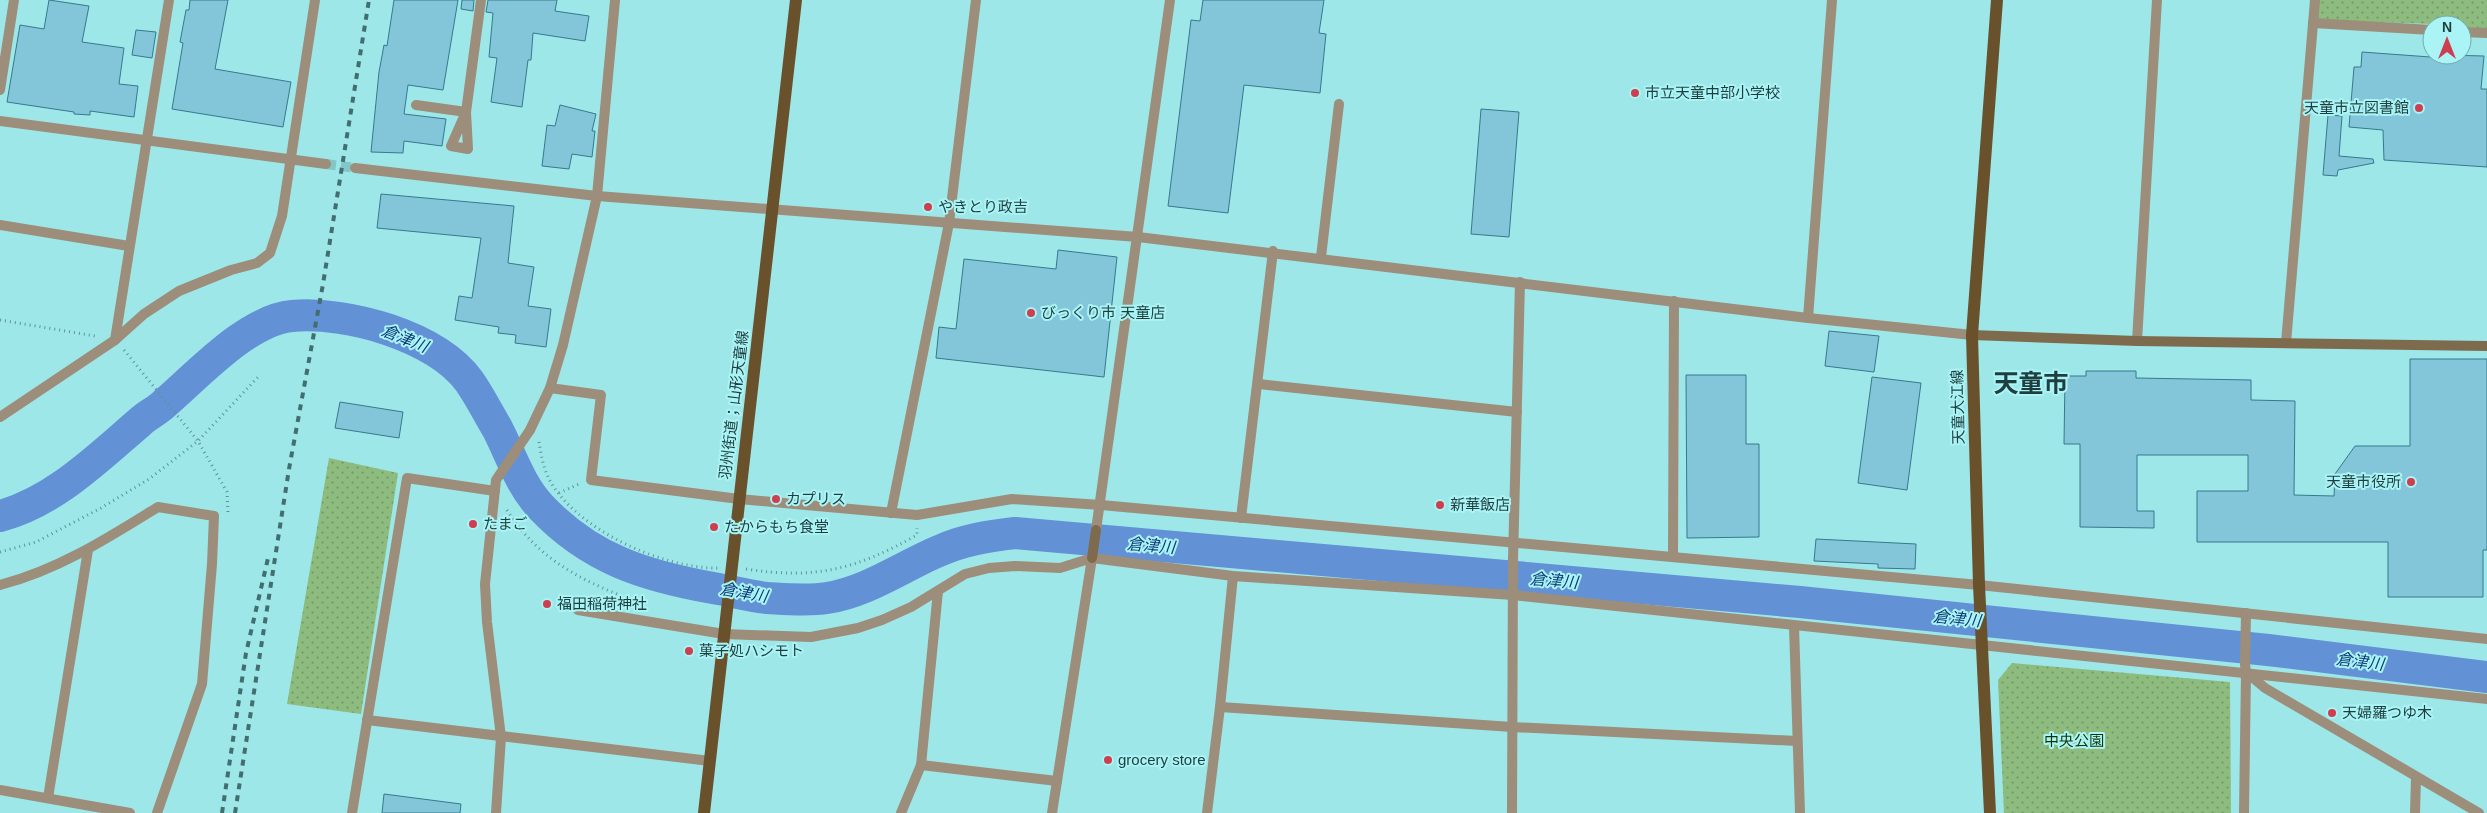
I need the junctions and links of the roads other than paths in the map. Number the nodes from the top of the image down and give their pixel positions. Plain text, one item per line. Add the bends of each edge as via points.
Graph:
1 (14, 0) edge
2 (169, 0) edge
3 (316, 0) edge
4 (481, 0) edge
5 (615, 0) edge
6 (796, 0) edge
7 (976, 0) edge
8 (1170, 0) edge
9 (1832, 0) edge
10 (1997, 0) edge
11 (2158, 0) edge
12 (2315, 0) edge
13 (2313, 23) junction
14 (2422, 29) edge
15 (2472, 32) edge
16 (2487, 33) edge
17 (0, 90) edge
18 (1339, 104) dead end
19 (416, 105) dead end
20 (0, 121) edge
21 (146, 141) junction
22 (290, 159) junction
23 (326, 164) tunnel mouth
24 (356, 168) tunnel mouth
25 (597, 196) junction
26 (773, 210) junction
27 (949, 223) junction
28 (0, 225) edge
29 (1138, 237) junction
30 (129, 246) junction
31 (1273, 252) junction
32 (1321, 258) junction
33 (1520, 282) junction
34 (1674, 301) junction
35 (1808, 318) junction
36 (1972, 335) junction
37 (115, 340) junction
38 (2137, 341) junction
39 (2286, 343) junction
40 (2487, 346) edge
41 (1259, 384) junction
42 (550, 388) junction
43 (1516, 412) junction
44 (0, 418) edge
45 (496, 486) junction
46 (739, 498) junction
47 (1101, 506) junction
48 (891, 513) junction
49 (1242, 518) junction
50 (1514, 543) junction
51 (88, 550) junction
52 (1673, 557) junction
53 (1092, 558) junction
54 (1233, 576) junction
55 (0, 584) edge
56 (938, 591) junction
57 (1979, 591) junction
58 (1514, 595) junction
59 (578, 610) dead end
60 (2246, 613) junction
61 (1794, 626) junction
62 (724, 630) junction
63 (2487, 639) edge
64 (1983, 645) junction
65 (2246, 668) junction
66 (2487, 699) edge
67 (1220, 707) junction
68 (367, 720) junction
69 (1512, 727) junction
70 (500, 737) junction
71 (1797, 741) junction
72 (710, 761) junction
73 (921, 765) junction
74 (2416, 778) junction
75 (1057, 781) junction
76 (0, 790) edge
77 (48, 798) junction
78 (130, 813) edge
79 (157, 813) edge
80 (352, 813) edge
81 (496, 813) edge
82 (704, 813) edge
83 (901, 813) edge
84 (1052, 813) edge
85 (1207, 813) edge
86 (1512, 813) edge
87 (1800, 813) edge
88 (1990, 813) edge
89 (2244, 813) edge
90 (2415, 813) edge
91 (2479, 813) edge

1 - 17 street
2 - 21 street
3 - 22 street
4 - 19 street via 466,112
5 - 25 street
6 - 26 main road, 羽州街道；山形天童線
7 - 27 street
8 - 29 street
9 - 35 street
10 - 36 main road, 天童大江線
11 - 38 street
12 - 13 street
13 - 14 street
13 - 39 street
15 - 16 street
18 - 32 street
20 - 21 street
21 - 22 street
21 - 30 street
22 - 23 street
22 - 37 street via 282,216 270,253 257,263 179,291 144,314
24 - 25 street
25 - 26 street
25 - 42 street
26 - 27 street
26 - 46 main road, 羽州街道；山形天童線
27 - 29 street
27 - 48 street
28 - 30 street
29 - 31 street
29 - 47 street
30 - 37 street
31 - 32 street
31 - 41 street
32 - 33 street
33 - 34 street
33 - 43 street
34 - 35 street
34 - 52 street
35 - 36 street
36 - 38 street
36 - 57 main road, 天童大江線
37 - 44 street
38 - 39 street
39 - 40 street
41 - 43 street
41 - 49 street
42 - 45 street via 532,426
42 - 46 street via 602,395 591,480
43 - 50 street
45 - 68 street via 407,478
45 - 70 street via 485,584 486,622
46 - 48 street
46 - 62 main road, 羽州街道；山形天童線
47 - 48 street via 1012,498 917,514
47 - 49 street
47 - 53 street
49 - 50 street
50 - 52 street
50 - 58 street
51 - 55 street via 28,577
51 - 77 street
51 - 79 street via 158,507 214,516 202,684
52 - 57 street
53 - 54 street
53 - 56 street via 1060,568 989,568 965,574
53 - 75 street
54 - 58 street
54 - 67 street
56 - 62 street via 882,620 837,633 788,638
56 - 73 street
57 - 60 street
57 - 64 main road, 天童大江線
58 - 61 street
58 - 69 street
59 - 62 street
60 - 63 street
60 - 65 street
61 - 64 street
61 - 71 street
62 - 72 main road, 羽州街道；山形天童線
64 - 65 street
64 - 88 main road, 天童大江線
65 - 66 street
65 - 74 street via 2265,688
65 - 89 street
67 - 69 street
67 - 85 street
68 - 70 street
68 - 80 street
69 - 71 street
69 - 86 street
70 - 72 street
70 - 81 street
71 - 87 street
72 - 82 main road, 羽州街道；山形天童線
73 - 75 street
73 - 83 street
74 - 90 street
74 - 91 street
75 - 84 street
76 - 77 street
77 - 78 street

